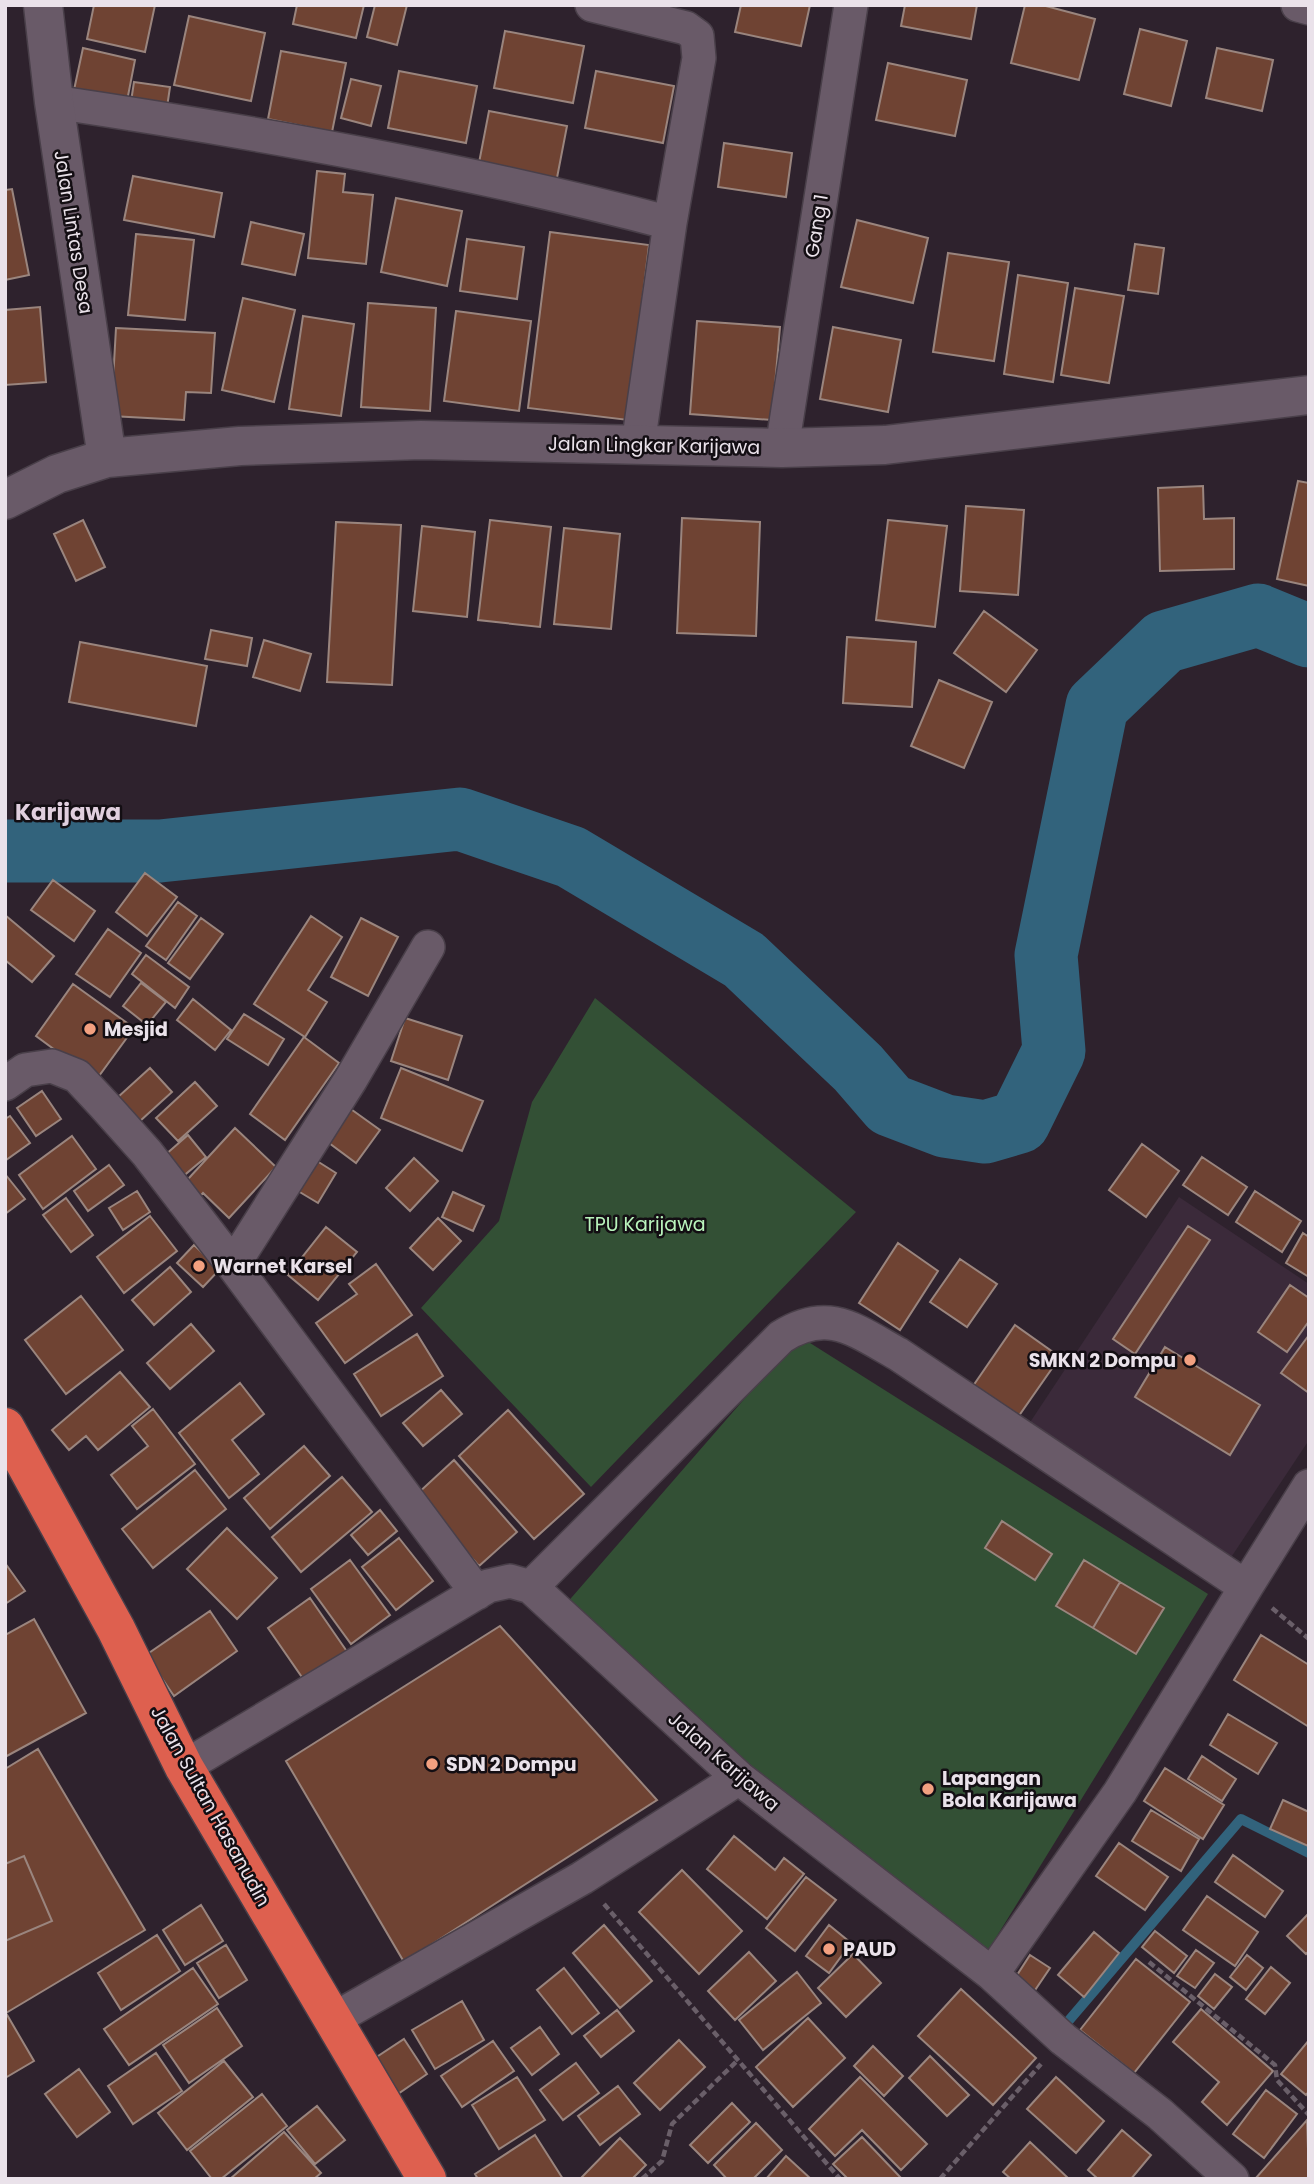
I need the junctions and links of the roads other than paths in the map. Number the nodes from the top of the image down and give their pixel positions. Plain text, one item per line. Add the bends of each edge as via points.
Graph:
1 (43, 5) edge
2 (592, 5) edge
3 (851, 5) edge
4 (1298, 5) edge
5 (1309, 8) edge
6 (54, 102) junction
7 (670, 223) junction
8 (1309, 395) edge
9 (638, 445) junction
10 (782, 448) junction
11 (107, 458) junction
12 (5, 500) edge
13 (428, 947) dead end
14 (5, 1084) edge
15 (233, 1265) junction
16 (8, 1441) edge
17 (1309, 1486) edge
18 (531, 1587) junction
19 (1246, 1587) junction
20 (477, 1593) junction
21 (184, 1767) junction
22 (738, 1778) junction
23 (992, 1974) junction
24 (334, 2019) junction
25 (428, 2179) edge
26 (1232, 2179) edge

1 - 6 main road, Jalan Lintas Desa
2 - 7 street via 686,29 697,36 699,58
3 - 10 street, Gang 1
4 - 5 street
6 - 7 street via 189,122 508,183
6 - 11 main road, Jalan Lintas Desa
7 - 9 street
8 - 10 main road, Jalan Lingkar Karijawa via 885,444
9 - 10 main road, Jalan Lingkar Karijawa
9 - 11 main road, Jalan Lingkar Karijawa via 421,440 240,446
11 - 12 main road, Jalan Lingkar Karijawa via 57,474
13 - 15 street via 345,1090
14 - 15 street via 37,1067 52,1066 77,1076 147,1153
15 - 20 street
16 - 21 highway, Jalan Sultan Hasanudin via 116,1629
17 - 19 street
18 - 19 street via 781,1337 803,1324 828,1322 853,1329 898,1354
18 - 20 street via 502,1582
18 - 22 street, Jalan Karijawa
19 - 23 street via 1119,1792
20 - 21 street
21 - 24 highway, Jalan Sultan Hasanudin
22 - 23 street, Jalan Karijawa
22 - 24 street via 582,1878
23 - 26 street, Jalan Karijawa
24 - 25 highway, Jalan Sultan Hasanudin

